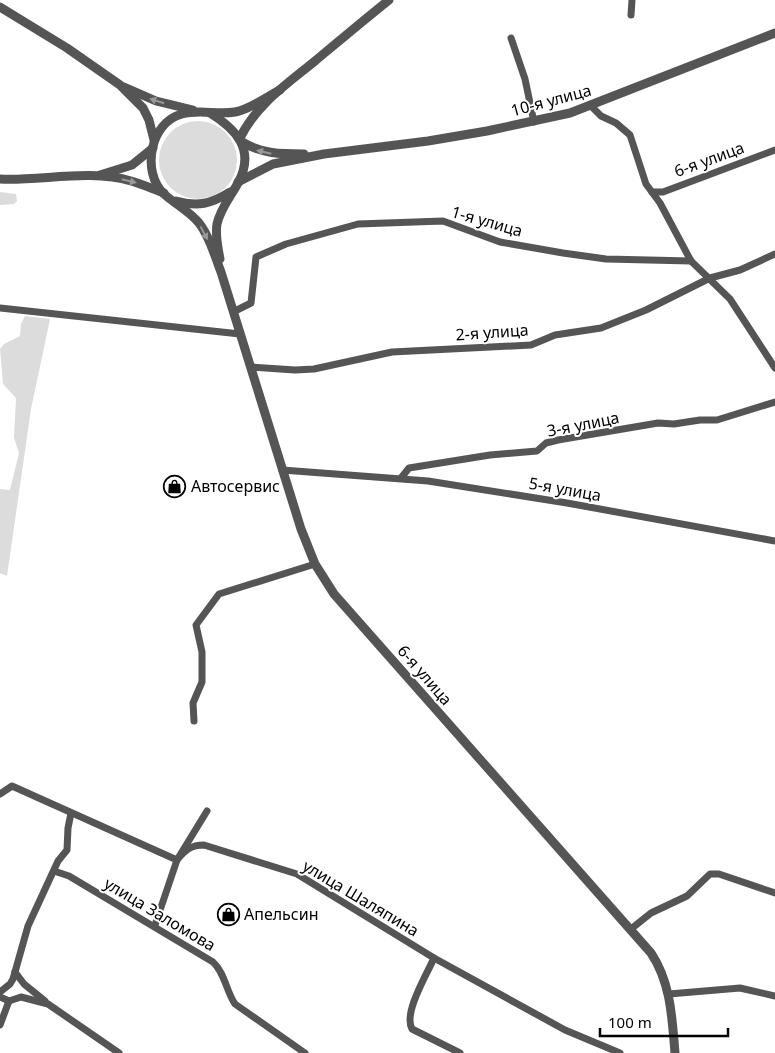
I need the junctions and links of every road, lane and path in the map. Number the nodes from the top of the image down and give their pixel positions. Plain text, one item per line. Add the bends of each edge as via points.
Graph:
1 (389, 0) edge
2 (632, 0) edge
3 (0, 7) edge
4 (631, 14) dead end
5 (775, 33) edge
6 (511, 38) dead end
7 (120, 85) junction
8 (280, 90) junction
9 (591, 106) junction
10 (196, 111) junction
11 (210, 113) junction
12 (534, 122) junction
13 (241, 140) junction
14 (153, 144) junction
15 (775, 150) edge
16 (324, 154) junction
17 (93, 176) junction
18 (0, 179) edge
19 (238, 182) junction
20 (230, 192) junction
21 (652, 192) junction
22 (164, 193) junction
23 (176, 201) junction
24 (775, 254) edge
25 (691, 261) junction
26 (221, 272) junction
27 (710, 278) junction
28 (0, 308) edge
29 (234, 312) junction
30 (240, 334) junction
31 (772, 356) edge
32 (251, 367) junction
33 (775, 368) edge
34 (775, 402) edge
35 (282, 470) junction
36 (401, 478) junction
37 (775, 542) edge
38 (316, 564) junction
39 (194, 721) dead end
40 (0, 794) edge
41 (207, 811) dead end
42 (71, 813) junction
43 (177, 860) junction
44 (54, 871) junction
45 (775, 893) edge
46 (155, 925) junction
47 (631, 928) junction
48 (434, 958) junction
49 (15, 972) junction
50 (0, 992) edge
51 (669, 994) junction
52 (775, 996) edge
53 (0, 997) edge
54 (9, 1001) junction
55 (48, 1004) junction
56 (0, 1025) edge
57 (119, 1053) edge
58 (305, 1053) edge
59 (460, 1053) edge
60 (620, 1053) edge
61 (675, 1053) edge

1 - 8 street
2 - 4 street
3 - 7 street
5 - 9 street, 10-я улица
6 - 12 street via 526,79
10 -> 7 street via 156,101
7 - 14 street via 150,120
8 - 11 street via 236,112
8 - 13 street via 254,115
9 - 12 street, 10-я улица
9 - 21 street via 630,135 646,184
10 - 11 street
10 - 14 street via 180,114 161,129
11 - 13 street via 229,125
12 - 16 street, 10-я улица via 428,141
16 -> 13 street, 10-я улица via 270,154
13 - 19 street via 243,168
14 - 17 street via 132,165
14 - 22 street via 151,165
15 - 21 street, 6-я улица via 663,192
16 - 19 street, 10-я улица via 273,164
17 - 18 street
17 -> 22 street via 130,180
19 - 20 street
20 - 23 street via 214,203 194,206
20 - 26 street via 218,223
21 - 25 street
22 - 23 street
23 -> 26 street via 200,224
24 - 27 street, 2-я улица via 740,270
25 - 27 street
25 - 29 street, 1-я улица via 564,253 500,242 443,221 358,224 256,256 251,303
26 - 29 street, 6-я улица
27 - 31 street via 730,299
27 - 32 street, 2-я улица via 601,328 555,335 532,345 392,352 314,369
28 - 30 street
29 - 30 street, 6-я улица
30 - 32 street, 6-я улица
31 - 33 street
32 - 35 street, 6-я улица
34 - 36 street, 3-я улица via 717,420 658,423 558,440 546,443 537,451 410,468
35 - 36 street, 5-я улица
35 - 38 street, 6-я улица
36 - 37 street, 5-я улица via 568,503
38 - 39 street via 219,594 196,625 202,652 202,682 192,704
38 - 47 street, 6-я улица via 334,594
40 - 42 street via 12,786
41 - 43 street
42 - 43 street
42 - 44 street via 67,850
43 - 46 street
43 - 48 street, улица Шаляпина via 194,845 204,846 297,874
44 - 46 street, улица Заломова via 69,876
44 - 49 street via 28,926
45 - 47 street via 720,874 710,874 687,896 651,913
46 - 58 street, улица Заломова via 213,962 222,973 235,1004
47 - 51 street, 6-я улица via 658,963
48 - 59 street via 409,1014 410,1025 412,1029
48 - 60 street, улица Шаляпина via 565,1030
49 - 50 street via 10,984
49 - 55 street
51 - 52 street via 740,988
51 - 61 street, 6-я улица
53 - 54 street
54 - 55 street via 21,997
54 - 56 street
55 - 57 street

